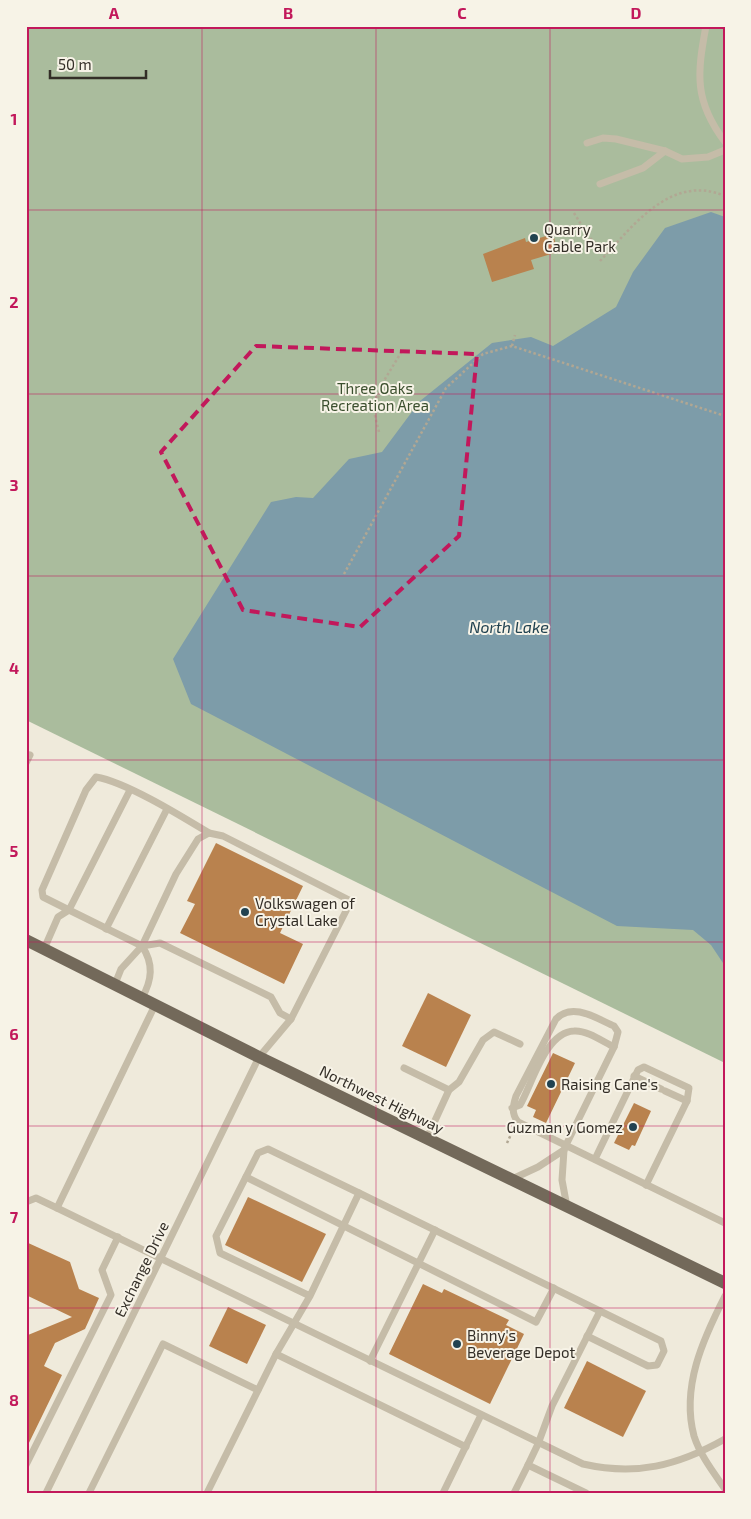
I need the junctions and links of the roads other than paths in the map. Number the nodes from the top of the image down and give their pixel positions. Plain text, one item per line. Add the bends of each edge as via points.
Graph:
1 (706, 26) edge
2 (725, 142) edge
3 (587, 143) dead end
4 (725, 150) edge
5 (665, 152) junction
6 (600, 184) dead end
7 (130, 790) junction
8 (166, 809) junction
9 (209, 833) junction
10 (69, 910) junction
11 (106, 929) junction
12 (26, 940) edge
13 (142, 946) junction
14 (44, 949) junction
15 (115, 984) junction
16 (142, 998) junction
17 (155, 1005) junction
18 (291, 1019) junction
19 (520, 1044) dead end
20 (614, 1047) junction
21 (259, 1057) junction
22 (404, 1068) dead end
23 (634, 1076) junction
24 (449, 1090) junction
25 (687, 1102) junction
26 (512, 1108) junction
27 (427, 1138) junction
28 (565, 1148) junction
29 (595, 1159) junction
30 (246, 1177) junction
31 (510, 1180) junction
32 (646, 1185) junction
33 (359, 1193) junction
34 (26, 1202) edge
35 (567, 1207) junction
36 (57, 1208) junction
37 (725, 1223) edge
38 (343, 1226) junction
39 (435, 1230) junction
40 (118, 1237) junction
41 (162, 1258) junction
42 (418, 1263) junction
43 (724, 1281) edge
44 (554, 1288) junction
45 (310, 1296) junction
46 (725, 1296) edge
47 (600, 1311) junction
48 (292, 1323) junction
49 (587, 1336) junction
50 (276, 1354) junction
51 (370, 1361) junction
52 (258, 1390) junction
53 (481, 1415) junction
54 (725, 1439) edge
55 (538, 1444) junction
56 (466, 1447) junction
57 (702, 1452) junction
58 (26, 1465) edge
59 (528, 1465) junction
60 (725, 1489) edge
61 (46, 1493) edge
62 (89, 1493) edge
63 (206, 1493) edge
64 (443, 1493) edge
65 (514, 1493) edge
66 (586, 1493) edge

1 - 2 lane via 699,62 699,86 714,128
3 - 5 lane via 616,138
4 - 5 lane via 708,157 682,160
5 - 6 lane via 643,168
7 - 8 lane
7 - 10 lane
7 - 10 lane via 96,777 86,790 42,890 43,896
8 - 9 lane
8 - 11 lane
9 - 13 lane via 198,839 176,874
9 - 18 lane, Exchange Drive via 223,836 351,901
10 - 11 lane
10 - 14 lane via 58,917
11 - 13 lane
12 - 14 main road, Northwest Highway
13 - 15 lane via 122,969
13 - 16 lane via 149,956 150,984
13 - 18 lane via 160,943 263,993 271,997 280,1013
14 - 15 main road, Northwest Highway
15 - 16 main road, Northwest Highway
16 - 17 main road, Northwest Highway
17 - 21 main road, Northwest Highway
17 - 36 lane
18 - 21 lane, Exchange Drive
19 - 24 lane via 494,1032 488,1035 459,1082
20 - 26 lane via 584,1032 574,1031 558,1037 548,1048 520,1105
20 - 26 lane via 618,1032 614,1026 585,1013 562,1012 545,1038
20 - 28 lane
21 - 27 main road, Northwest Highway
21 - 41 lane, Exchange Drive
22 - 24 lane
23 - 25 lane
23 - 25 lane via 644,1067 689,1088
23 - 29 lane
24 - 27 lane
25 - 32 lane
26 - 28 lane via 518,1122
27 - 31 main road, Northwest Highway
28 - 29 lane
28 - 31 lane via 538,1167
28 - 35 lane via 562,1180
29 - 32 lane
30 - 33 lane via 258,1154 268,1149
30 - 38 lane
30 - 45 lane via 216,1236 220,1253
31 - 35 main road, Northwest Highway
32 - 37 lane
33 - 38 lane
33 - 39 lane
34 - 36 lane via 36,1198
35 - 43 main road, Northwest Highway
36 - 40 lane
38 - 42 lane
38 - 45 lane
39 - 42 lane
39 - 44 lane
40 - 41 lane
40 - 58 lane via 102,1270 111,1295
41 - 48 lane
41 - 61 lane, Exchange Drive
42 - 44 lane via 536,1322
42 - 51 lane
44 - 47 lane
45 - 48 lane
46 - 57 lane via 697,1359 692,1382 690,1403 694,1436
47 - 49 lane
47 - 49 lane via 661,1341 664,1352 657,1365 648,1366
48 - 50 lane
48 - 51 lane
49 - 55 lane via 552,1406
50 - 52 lane
50 - 56 lane
51 - 53 lane
52 - 62 lane via 164,1344
52 - 63 lane
53 - 55 lane
53 - 56 lane
54 - 57 lane
55 - 57 lane via 582,1464 624,1470 666,1465
55 - 59 lane
56 - 64 lane
57 - 60 lane
59 - 65 lane
59 - 66 lane

